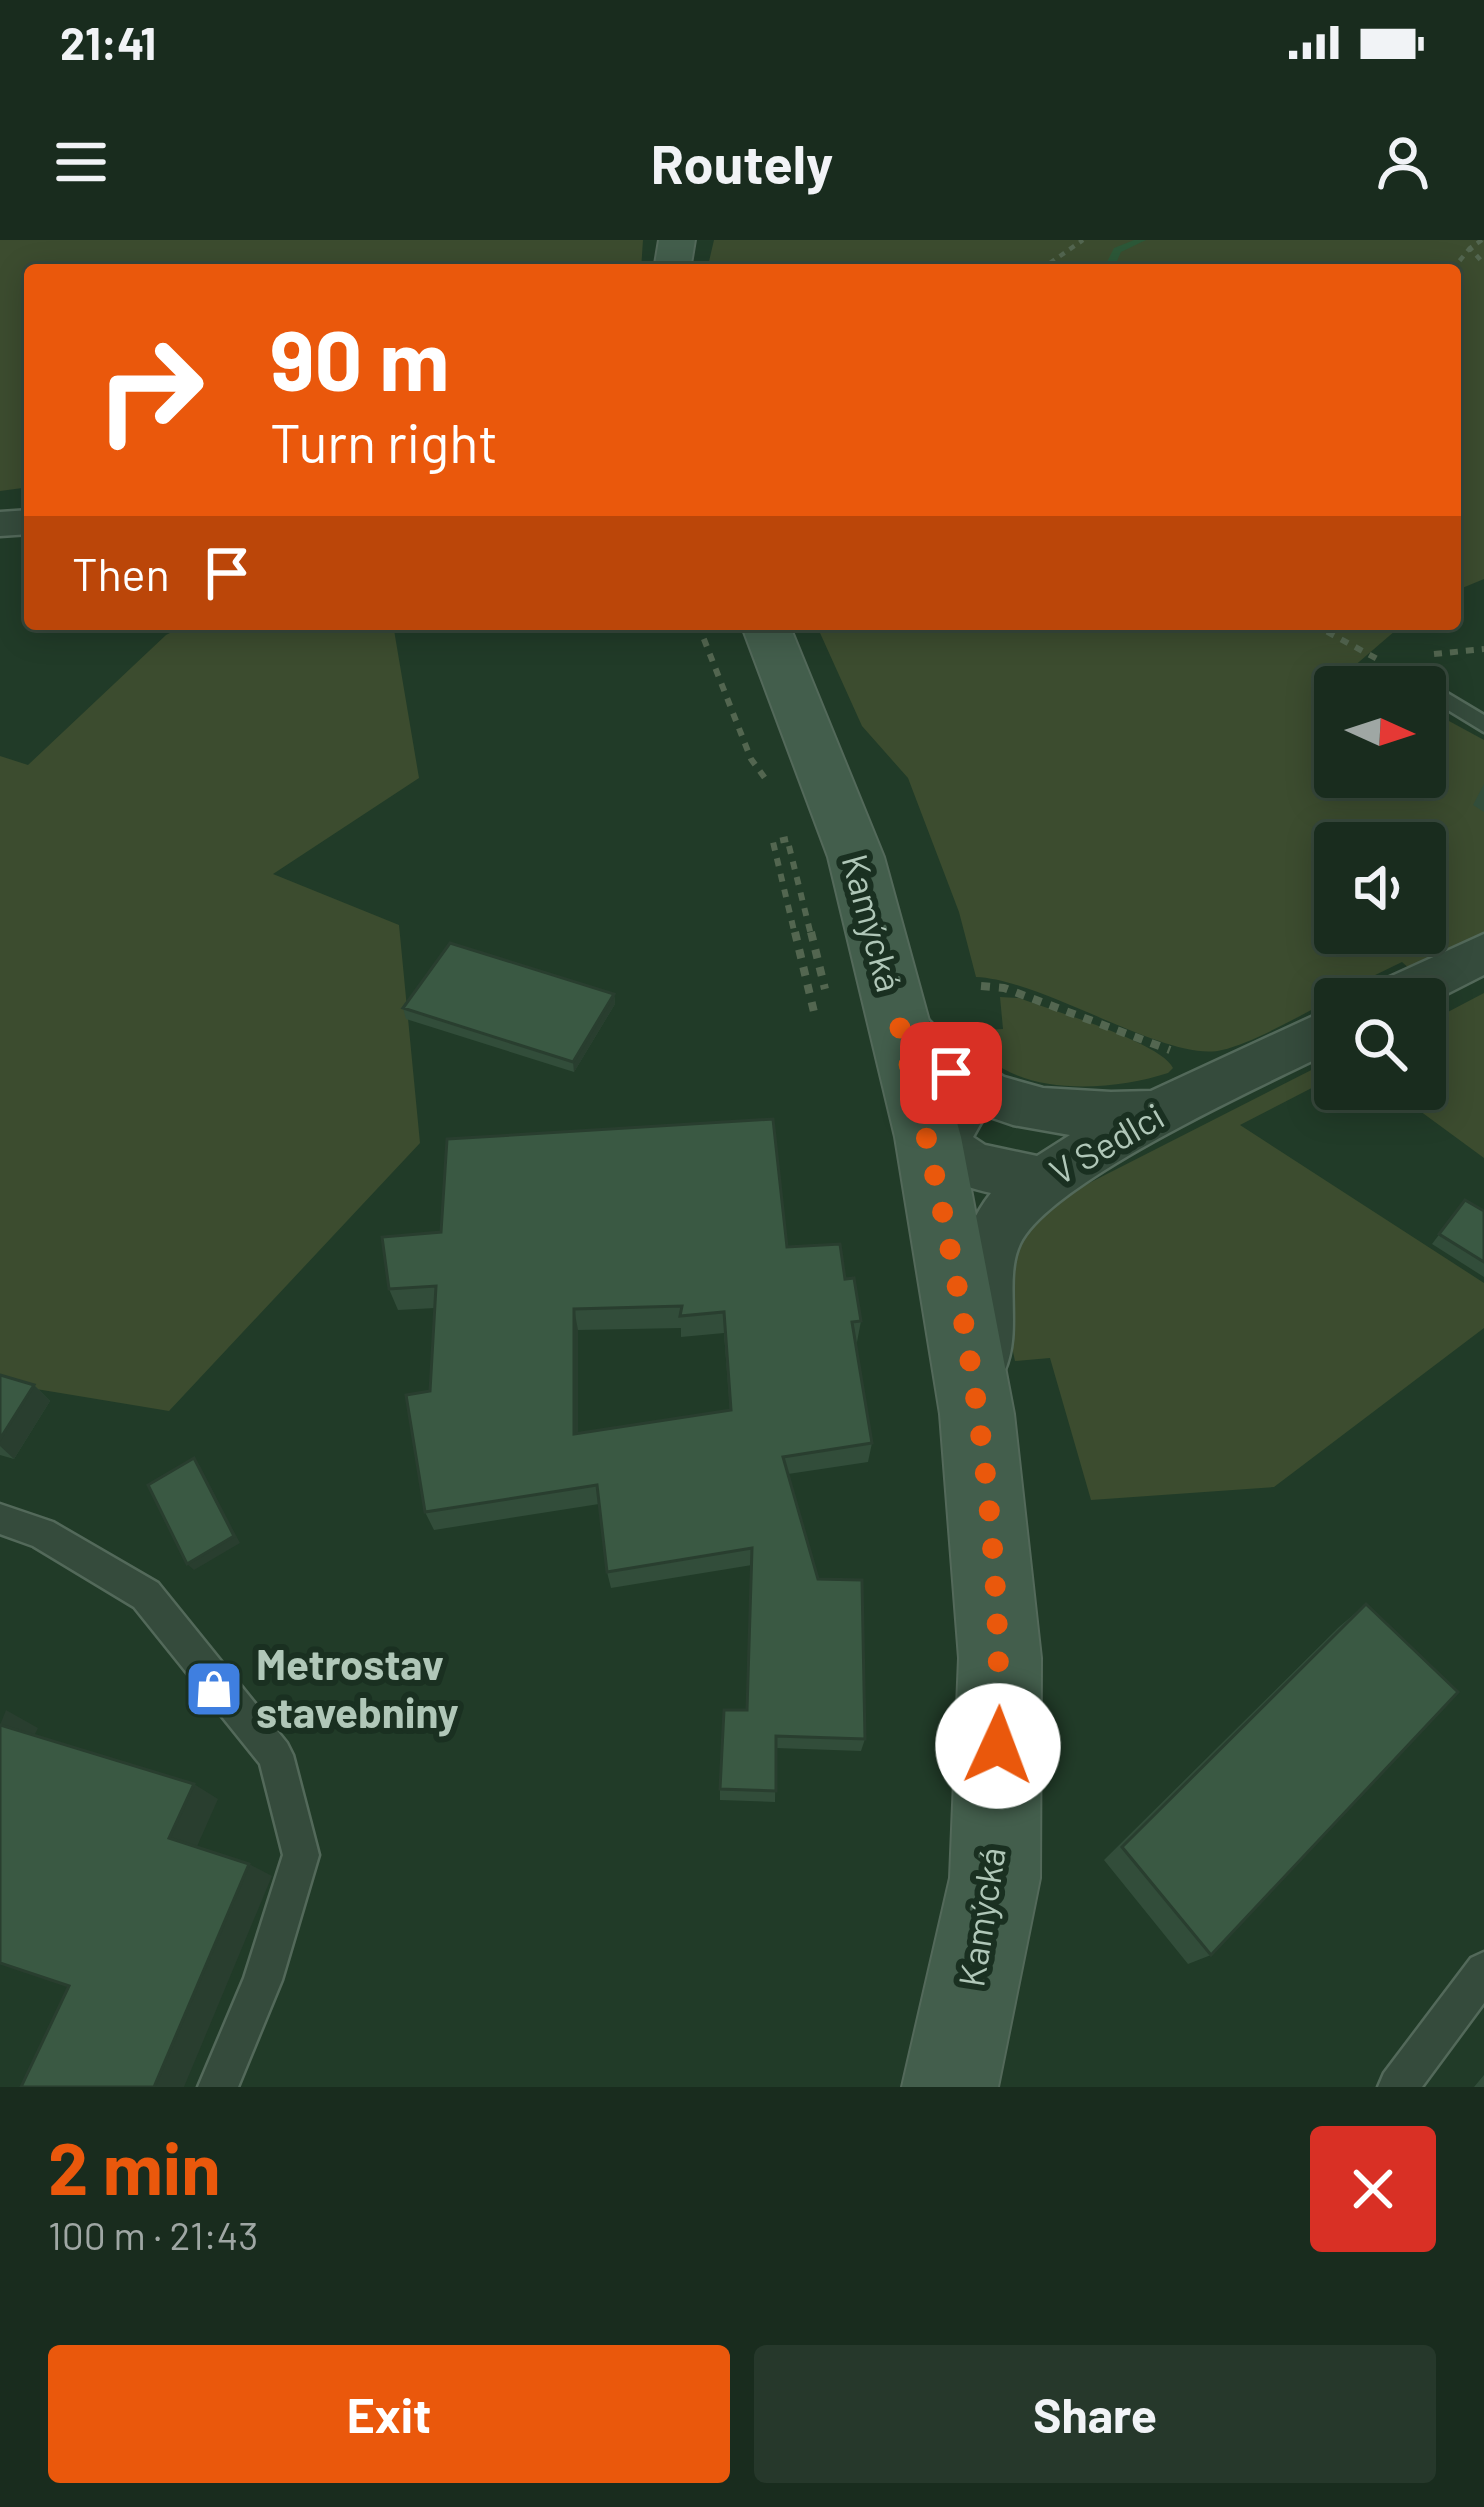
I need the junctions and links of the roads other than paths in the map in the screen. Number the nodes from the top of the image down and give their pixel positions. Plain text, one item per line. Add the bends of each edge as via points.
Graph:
1 (767, 630) edge
2 (1446, 700) edge
3 (1484, 725) edge
4 (1484, 953) edge
5 (1433, 978) edge
6 (899, 1024) junction
7 (1314, 1036) edge
8 (1029, 1111) junction
9 (1162, 1112) junction
10 (928, 1137) junction
11 (1041, 1180) junction
12 (977, 1414) junction
13 (0, 1519) edge
14 (1484, 1971) edge
15 (218, 2087) edge
16 (950, 2087) edge
17 (1398, 2087) edge

1 - 6 main road, Kamýcká via 856,857
2 - 3 lane
4 - 5 street
6 - 8 street via 973,1089
6 - 10 main road, Kamýcká
7 - 9 street, V Sedlci
8 - 9 street
8 - 10 street via 966,1114
9 - 11 street, V Sedlci
10 - 11 street via 971,1165
10 - 12 main road, Kamýcká
11 - 12 street, V Sedlci via 991,1236
12 - 16 main road, Kamýcká via 1000,1658 995,1878
13 - 15 lane via 42,1533 146,1595 275,1755 301,1855
14 - 17 lane

